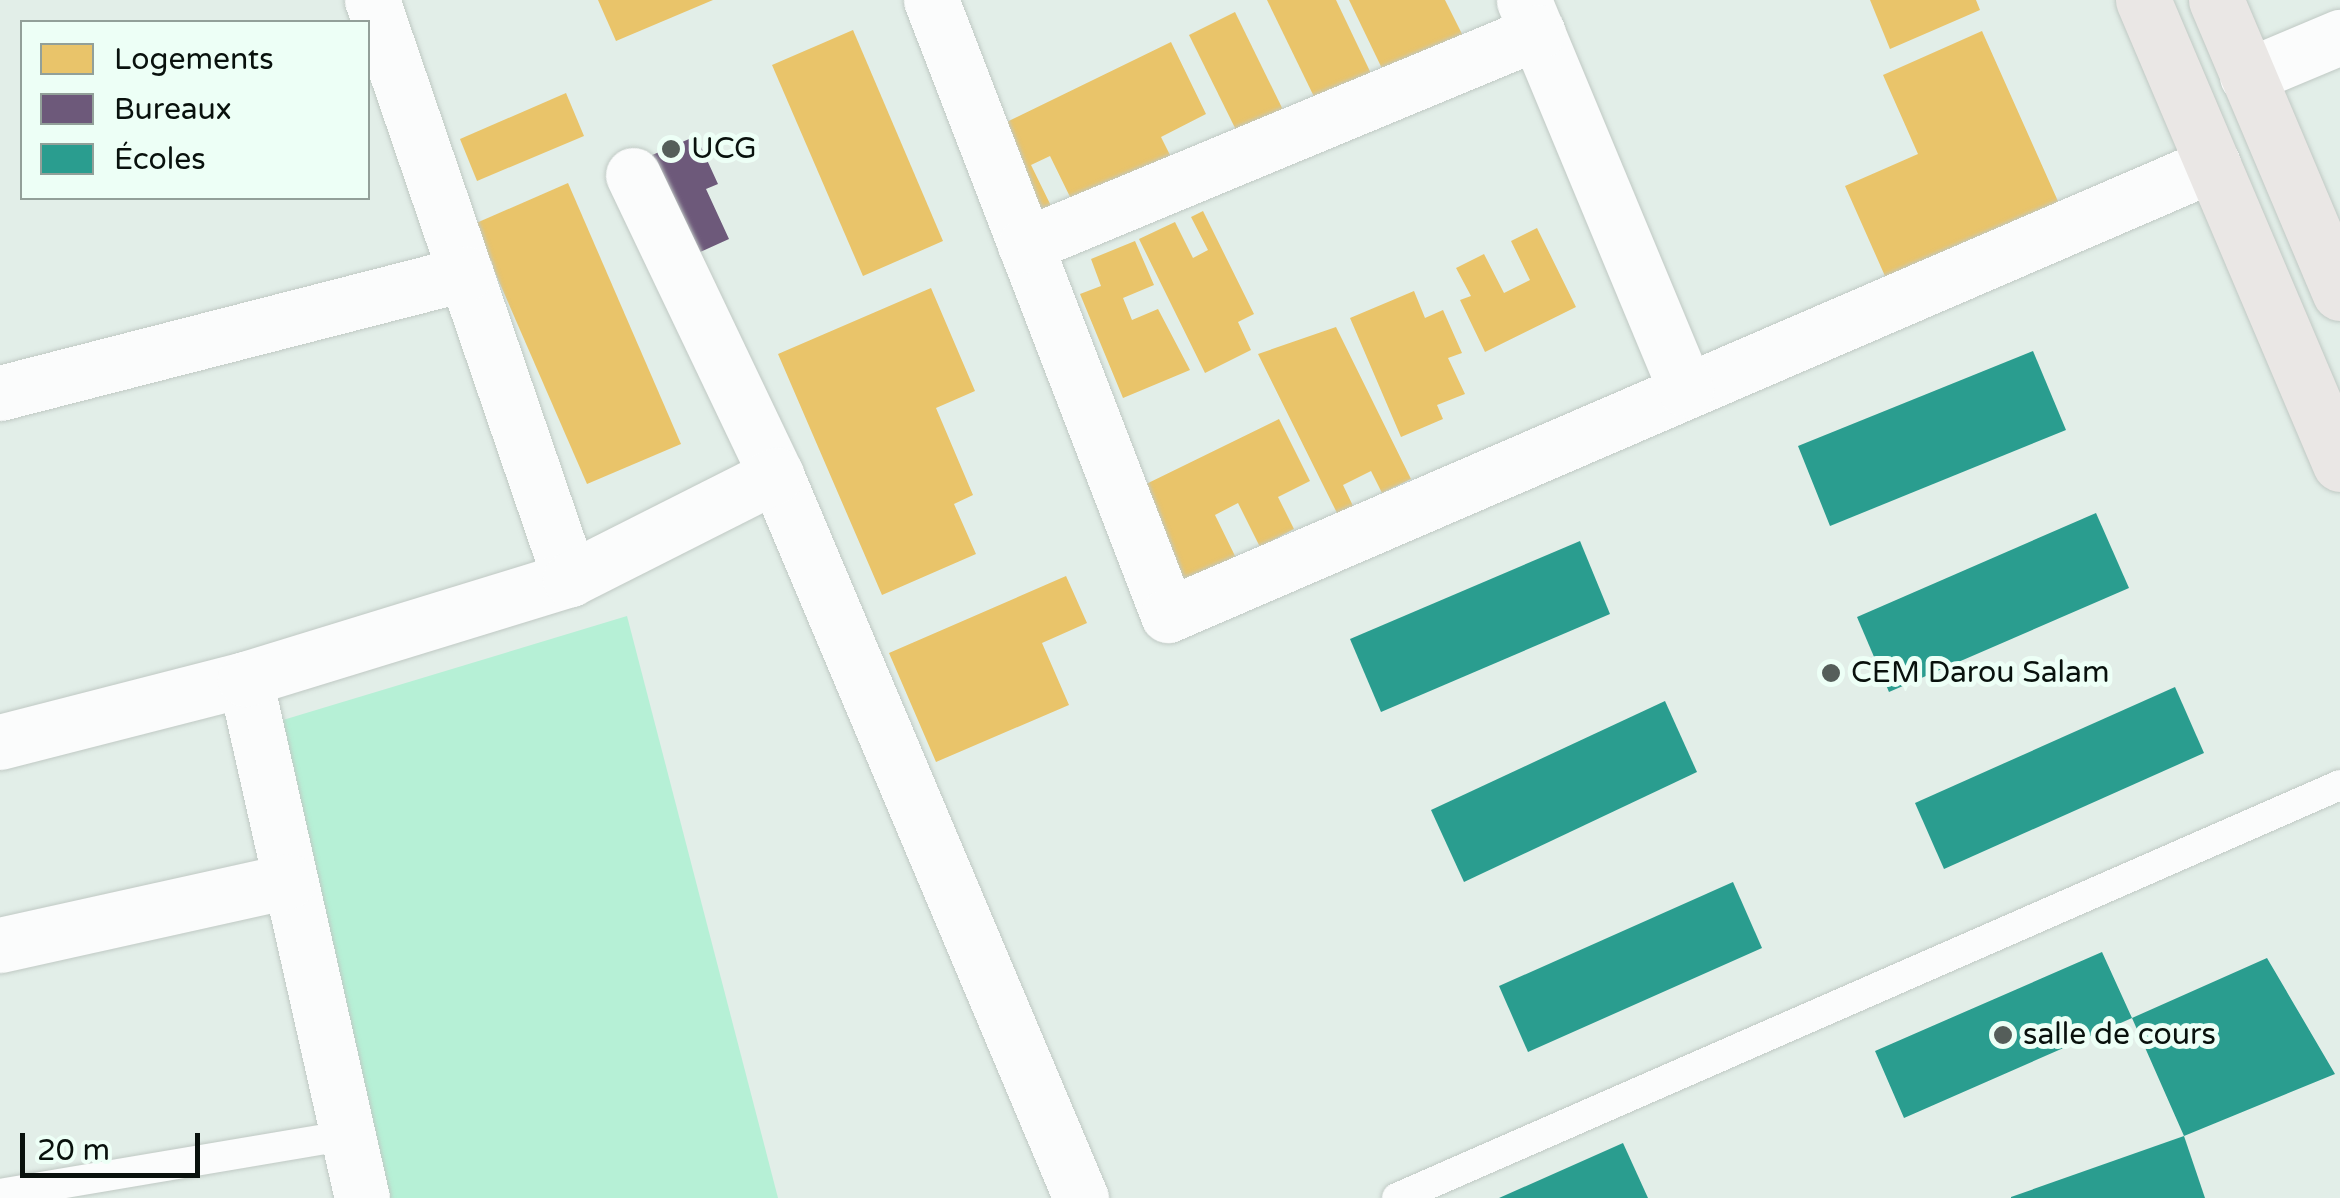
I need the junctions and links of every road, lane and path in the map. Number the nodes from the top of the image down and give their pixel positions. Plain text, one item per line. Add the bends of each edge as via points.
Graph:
1 (372, 0) edge
2 (932, 0) edge
3 (2144, 0) edge
4 (2216, 0) edge
5 (1531, 16) edge
6 (2340, 37) edge
7 (2247, 76) junction
8 (2213, 164) junction
9 (632, 175) dead end
10 (1025, 245) junction
11 (466, 273) junction
12 (2340, 293) edge
13 (1686, 390) junction
14 (0, 393) edge
15 (2340, 464) edge
16 (776, 475) junction
17 (570, 579) junction
18 (244, 679) junction
19 (0, 742) edge
20 (2340, 785) edge
21 (288, 881) junction
22 (0, 945) edge
23 (349, 1135) junction
24 (0, 1194) edge
25 (362, 1198) edge
26 (1081, 1198) edge
27 (1397, 1198) edge

1 - 11 street
2 - 10 street
3 - 8 main road
4 - 7 main road
5 - 10 street
5 - 13 street
6 - 7 street
7 - 12 main road
8 - 13 street
8 - 15 main road
9 - 16 street
10 - 13 street via 1168,615
11 - 14 street
11 - 17 street
16 - 17 street
16 - 26 street
17 - 18 street
18 - 19 street
18 - 21 street
20 - 27 lane
21 - 22 street
21 - 23 street
23 - 24 lane
23 - 25 street

